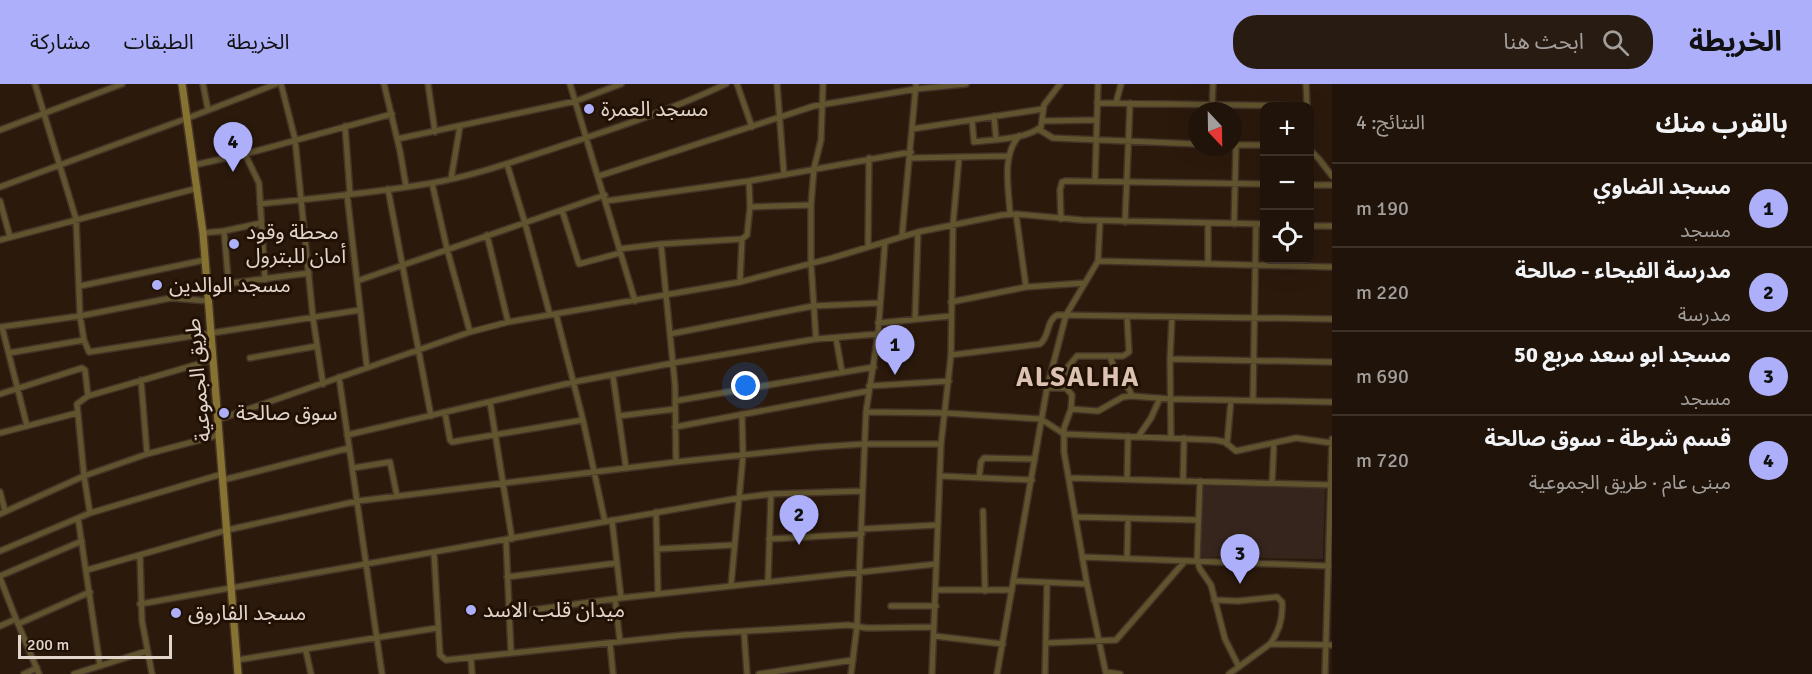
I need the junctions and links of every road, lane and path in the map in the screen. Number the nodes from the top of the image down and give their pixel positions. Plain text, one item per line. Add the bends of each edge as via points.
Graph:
1 (35, 84) edge
2 (122, 84) edge
3 (182, 84) edge
4 (203, 84) edge
5 (276, 84) edge
6 (281, 84) edge
7 (384, 84) edge
8 (428, 84) edge
9 (570, 84) edge
10 (621, 84) edge
11 (726, 84) edge
12 (738, 84) edge
13 (777, 84) edge
14 (823, 84) edge
15 (966, 84) edge
16 (1060, 84) edge
17 (1098, 84) edge
18 (1121, 84) edge
19 (1213, 84) edge
20 (1306, 84) edge
21 (916, 87) edge
22 (576, 101) junction
23 (1212, 102) edge
24 (1307, 102) edge
25 (1098, 103) junction
26 (1116, 103) junction
27 (1130, 103) junction
28 (823, 105) junction
29 (1260, 106) edge
30 (1188, 107) edge
31 (1242, 107) edge
32 (1043, 109) junction
33 (208, 110) junction
34 (44, 113) junction
35 (392, 114) junction
36 (993, 116) junction
37 (779, 117) junction
38 (188, 118) junction
39 (972, 120) junction
40 (1097, 120) junction
41 (1042, 121) junction
42 (345, 126) junction
43 (460, 126) junction
44 (752, 127) junction
45 (912, 129) junction
46 (1038, 129) junction
47 (0, 130) edge
48 (435, 132) junction
49 (1019, 136) junction
50 (587, 137) junction
51 (295, 139) junction
52 (996, 139) junction
53 (397, 140) junction
54 (1097, 140) junction
55 (1129, 142) junction
56 (1188, 144) edge
57 (1242, 145) edge
58 (1260, 146) edge
59 (245, 154) junction
60 (1314, 154) edge
61 (910, 155) junction
62 (1009, 156) junction
63 (1234, 156) edge
64 (869, 158) junction
65 (959, 158) junction
66 (60, 164) junction
67 (507, 164) junction
68 (194, 165) junction
69 (814, 168) junction
70 (783, 175) junction
71 (599, 176) junction
72 (1332, 176) edge
73 (451, 179) junction
74 (749, 181) junction
75 (1095, 181) junction
76 (1127, 182) junction
77 (432, 183) junction
78 (1235, 184) junction
79 (1260, 184) edge
80 (1314, 185) edge
81 (1332, 185) edge
82 (406, 186) junction
83 (0, 187) edge
84 (198, 188) junction
85 (388, 189) junction
86 (348, 194) junction
87 (605, 198) junction
88 (302, 200) junction
89 (0, 201) edge
90 (260, 204) junction
91 (811, 205) junction
92 (750, 207) junction
93 (562, 210) junction
94 (1013, 214) junction
95 (76, 219) junction
96 (1061, 219) junction
97 (1100, 221) junction
98 (1125, 222) junction
99 (261, 223) junction
100 (525, 223) junction
101 (1208, 223) junction
102 (953, 224) junction
103 (1234, 224) junction
104 (1256, 224) junction
105 (1260, 224) edge
106 (1314, 226) edge
107 (1332, 226) edge
108 (224, 231) junction
109 (918, 232) junction
110 (203, 233) junction
111 (487, 235) junction
112 (902, 236) junction
113 (10, 237) junction
114 (742, 239) junction
115 (0, 240) edge
116 (885, 242) junction
117 (661, 244) junction
118 (868, 247) junction
119 (447, 249) junction
120 (619, 251) junction
121 (205, 260) junction
122 (1098, 261) junction
123 (811, 263) junction
124 (1208, 263) junction
125 (1255, 264) junction
126 (1260, 264) edge
127 (1313, 264) edge
128 (402, 266) junction
129 (1332, 267) edge
130 (309, 273) junction
131 (265, 280) junction
132 (357, 281) junction
133 (741, 282) junction
134 (1084, 283) junction
135 (80, 286) junction
136 (1026, 287) junction
137 (667, 296) junction
138 (208, 301) junction
139 (635, 301) junction
140 (951, 302) junction
141 (880, 303) junction
142 (813, 306) junction
143 (360, 310) junction
144 (553, 314) junction
145 (1066, 315) junction
146 (80, 316) junction
147 (951, 316) junction
148 (1127, 317) junction
149 (1172, 317) junction
150 (313, 318) junction
151 (1254, 318) junction
152 (915, 319) junction
153 (1332, 319) edge
154 (508, 322) junction
155 (878, 323) junction
156 (1, 327) edge
157 (210, 332) junction
158 (470, 332) junction
159 (670, 334) junction
160 (878, 334) junction
161 (836, 338) junction
162 (816, 339) junction
163 (84, 340) junction
164 (316, 346) junction
165 (417, 350) junction
166 (9, 353) junction
167 (951, 355) junction
168 (1110, 356) junction
169 (250, 358) dead end
170 (1170, 358) junction
171 (212, 360) junction
172 (1253, 360) junction
173 (1332, 362) edge
174 (673, 363) junction
175 (874, 367) junction
176 (367, 368) junction
177 (842, 372) junction
178 (613, 376) junction
179 (339, 377) junction
180 (141, 380) junction
181 (949, 381) junction
182 (574, 382) junction
183 (323, 384) junction
184 (1062, 387) junction
185 (16, 388) junction
186 (1047, 388) junction
187 (868, 389) junction
188 (0, 394) edge
189 (88, 396) junction
190 (1132, 396) junction
191 (1160, 398) junction
192 (1170, 399) junction
193 (1231, 399) junction
194 (675, 400) junction
195 (1253, 400) junction
196 (490, 402) junction
197 (1332, 402) edge
198 (1071, 409) junction
199 (675, 410) junction
200 (866, 412) junction
201 (77, 413) junction
202 (445, 413) junction
203 (944, 413) junction
204 (742, 414) junction
205 (431, 416) junction
206 (619, 416) junction
207 (1041, 419) junction
208 (217, 420) junction
209 (583, 420) junction
210 (27, 426) junction
211 (675, 427) junction
212 (0, 433) edge
213 (1064, 434) junction
214 (219, 435) junction
215 (347, 435) junction
216 (495, 435) junction
217 (1128, 436) junction
218 (1138, 437) junction
219 (1171, 438) junction
220 (1184, 438) junction
221 (1332, 441) edge
222 (1274, 443) junction
223 (864, 444) junction
224 (941, 444) junction
225 (1227, 444) junction
226 (349, 448) junction
227 (147, 454) junction
228 (743, 456) junction
229 (1035, 459) junction
230 (676, 462) junction
231 (353, 468) junction
232 (626, 468) junction
233 (593, 473) junction
234 (84, 476) junction
235 (940, 476) junction
236 (222, 477) junction
237 (979, 478) junction
238 (1069, 478) junction
239 (1032, 480) junction
240 (1127, 480) junction
241 (1183, 481) junction
242 (1200, 481) junction
243 (502, 483) junction
244 (1272, 483) junction
245 (1331, 485) edge
246 (862, 491) junction
247 (0, 492) edge
248 (771, 494) junction
249 (397, 496) junction
250 (739, 498) junction
251 (358, 501) junction
252 (983, 511) dead end
253 (2, 512) edge
254 (656, 512) junction
255 (90, 513) junction
256 (78, 518) junction
257 (1075, 518) junction
258 (1128, 519) junction
259 (612, 520) junction
260 (1198, 520) junction
261 (605, 522) junction
262 (938, 525) junction
263 (227, 530) junction
264 (862, 532) junction
265 (769, 539) junction
266 (509, 540) junction
267 (82, 541) junction
268 (735, 544) junction
269 (657, 549) junction
270 (0, 551) edge
271 (434, 553) junction
272 (140, 556) junction
273 (1082, 557) junction
274 (1127, 558) junction
275 (1185, 561) junction
276 (1197, 561) junction
277 (617, 563) junction
278 (936, 564) junction
279 (366, 565) junction
280 (1329, 566) junction
281 (87, 570) junction
282 (860, 572) junction
283 (507, 577) junction
284 (0, 579) edge
285 (1013, 581) junction
286 (768, 582) junction
287 (1047, 583) junction
288 (1087, 584) junction
289 (731, 585) junction
290 (231, 588) junction
291 (936, 590) junction
292 (1012, 590) junction
293 (985, 591) junction
294 (90, 592) junction
295 (658, 594) junction
296 (618, 598) junction
297 (1215, 600) junction
298 (140, 604) junction
299 (891, 606) dead end
300 (936, 606) junction
301 (1330, 607) edge
302 (509, 613) junction
303 (17, 622) junction
304 (0, 626) edge
305 (857, 626) junction
306 (934, 627) junction
307 (437, 628) junction
308 (744, 632) junction
309 (934, 636) junction
310 (377, 639) junction
311 (1098, 641) junction
312 (620, 642) junction
313 (610, 643) junction
314 (1046, 643) junction
315 (1003, 644) junction
316 (1270, 644) junction
317 (1329, 645) edge
318 (147, 651) junction
319 (306, 651) junction
320 (511, 653) junction
321 (471, 658) junction
322 (237, 660) junction
323 (853, 660) junction
324 (100, 666) junction
325 (1239, 667) junction
326 (38, 671) edge
327 (1106, 673) edge
328 (24, 674) edge
329 (74, 674) edge
330 (152, 674) edge
331 (238, 674) edge
332 (310, 674) edge
333 (382, 674) edge
334 (472, 674) edge
335 (613, 674) edge
336 (747, 674) edge
337 (759, 674) edge
338 (850, 674) edge
339 (933, 674) edge
340 (998, 674) edge
341 (1046, 674) edge
342 (1120, 674) edge
343 (1229, 674) edge
344 (1325, 674) edge

1 - 34 street
2 - 34 street
3 - 38 main road, طريق الجموعية
4 - 33 street
5 - 33 street
6 - 51 street
7 - 35 street
8 - 48 street
9 - 22 street
10 - 22 street
11 - 50 street via 644,119
12 - 44 street
13 - 37 street
14 - 28 street
15 - 21 street
16 - 32 street
17 - 25 street
18 - 26 street
19 - 23 street
20 - 24 street
21 - 28 street
21 - 45 street
22 - 43 street
22 - 50 street
25 - 26 street
25 - 40 street
26 - 27 street
27 - 30 street
27 - 55 street
28 - 37 street
28 - 69 street
29 - 31 street
32 - 36 street
32 - 41 street
33 - 38 street
34 - 47 street
34 - 66 street
35 - 42 street
35 - 53 street
36 - 39 street
36 - 52 street
37 - 44 street
37 - 70 street
38 - 66 street
38 - 68 main road, طريق الجموعية
39 - 45 street
39 - 52 street via 973,142
40 - 41 street
40 - 54 street
41 - 46 street
42 - 51 street
42 - 86 street
43 - 48 street
43 - 73 street
44 - 71 street
45 - 61 street
46 - 49 street
46 - 54 street via 1051,137
48 - 53 street
49 - 52 street
49 - 62 street
50 - 67 street
50 - 71 street
51 - 59 street
51 - 88 street
53 - 82 street
54 - 55 street
54 - 75 street
55 - 56 street
55 - 76 street
57 - 58 street
59 - 68 street
59 - 90 street via 259,183
60 - 72 street
61 - 64 street
61 - 65 street
61 - 112 street
62 - 65 street
62 - 94 street
63 - 78 street
64 - 69 street
64 - 118 street
65 - 102 street
66 - 83 street
66 - 95 street
67 - 73 street
67 - 100 street
68 - 84 main road, طريق الجموعية
69 - 70 street
69 - 91 street
70 - 74 street
71 - 87 street
73 - 77 street
74 - 87 street
74 - 92 street
75 - 76 street
75 - 96 street via 1062,182
76 - 78 street
76 - 98 street
77 - 82 street
77 - 119 street
78 - 79 street
78 - 103 street
80 - 81 street
82 - 85 street
84 - 95 street
84 - 110 main road, طريق الجموعية
85 - 86 street
85 - 128 street
86 - 88 street
86 - 132 street
87 - 93 street
87 - 120 street
88 - 90 street
88 - 130 street
89 - 113 street
90 - 99 street
91 - 92 street
91 - 123 street
92 - 114 street via 747,235
93 - 100 street
93 - 120 street via 579,264
94 - 96 street
94 - 102 street
94 - 136 street
95 - 113 street
95 - 135 street
96 - 97 street
97 - 98 street
97 - 122 street
98 - 101 street
99 - 108 street
99 - 131 street
100 - 111 street
100 - 144 street
101 - 103 street
101 - 124 street
102 - 109 street
102 - 140 street
103 - 104 street
104 - 105 street
104 - 125 street
106 - 107 street
108 - 110 street
108 - 131 street via 230,282
109 - 112 street
109 - 152 street
110 - 121 main road, طريق الجموعية
111 - 119 street
111 - 154 street
112 - 116 street
113 - 115 street
114 - 117 street
114 - 133 street
116 - 118 street
116 - 141 street
117 - 120 street
117 - 137 street
118 - 123 street
119 - 128 street
119 - 158 street
120 - 139 street
121 - 135 street
121 - 138 main road, طريق الجموعية
122 - 124 street
122 - 134 street
123 - 133 street
123 - 142 street
124 - 125 street
125 - 126 street
125 - 151 street
127 - 129 street
128 - 132 street
128 - 165 street
130 - 131 street
130 - 150 street
132 - 143 street
133 - 137 street
134 - 136 street
134 - 145 street
135 - 146 street
136 - 140 street
137 - 139 street
137 - 159 street
138 - 146 street via 171,298
138 - 157 main road, طريق الجموعية
139 - 144 street
140 - 147 street
141 - 142 street
141 - 155 street
142 - 159 street
142 - 162 street
143 - 150 street
143 - 176 street
144 - 154 street
144 - 182 street
145 - 148 street
145 - 167 street via 1053,316 1046,339 1040,344
145 - 186 street
146 - 156 street
146 - 163 street
147 - 152 street
147 - 167 street
148 - 149 street
148 - 168 street via 1129,352
149 - 151 street
149 - 170 street
150 - 157 street
150 - 164 street
151 - 153 street
151 - 172 street
152 - 155 street
154 - 158 street
155 - 160 street
156 - 166 street
157 - 163 street via 88,352
157 - 171 main road, طريق الجموعية
158 - 165 street
159 - 174 street
160 - 161 street
160 - 175 street
161 - 162 street
161 - 177 street
162 - 174 street
163 - 166 street
164 - 169 street
164 - 183 street
165 - 176 street
165 - 205 street
166 - 185 street
167 - 181 street
168 - 184 street via 1077,356 1066,369
168 - 190 street via 1117,377
170 - 172 street
170 - 192 street
171 - 180 street
171 - 208 main road, طريق الجموعية
172 - 173 street
172 - 195 street
174 - 178 street
174 - 194 street
175 - 177 street
175 - 187 street
176 - 179 street
177 - 194 street
178 - 182 street
178 - 206 street
179 - 183 street
179 - 215 street
180 - 189 street
180 - 227 street
181 - 187 street
181 - 203 street
182 - 196 street
182 - 209 street
183 - 208 street
184 - 186 street
184 - 198 street via 1072,395
185 - 188 street
185 - 189 street via 84,369
185 - 210 street
186 - 207 street
187 - 200 street
187 - 204 street
189 - 201 street via 77,404
190 - 191 street
190 - 198 street via 1098,411
191 - 192 street
191 - 218 street
192 - 193 street
192 - 219 street
193 - 195 street
193 - 225 street
194 - 199 street
195 - 197 street
196 - 202 street
196 - 216 street
198 - 213 street
199 - 206 street
199 - 211 street
200 - 203 street
200 - 223 street
201 - 210 street
201 - 234 street
202 - 205 street
202 - 216 street via 451,441
203 - 207 street
203 - 224 street
204 - 211 street
204 - 228 street
205 - 215 street
206 - 232 street
207 - 213 street
207 - 229 street
208 - 214 main road, طريق الجموعية
209 - 216 street
209 - 233 street
210 - 212 street
211 - 230 street
213 - 217 street
213 - 238 street
214 - 227 street
214 - 236 main road, طريق الجموعية
215 - 226 street
216 - 243 street
217 - 218 street
217 - 240 street
218 - 219 street
219 - 220 street
220 - 225 street
220 - 241 street
221 - 222 street via 1302,437
221 - 245 street
222 - 225 street via 1241,451
222 - 244 street
223 - 224 street
223 - 228 street
223 - 246 street
224 - 235 street
226 - 231 street
226 - 236 street
227 - 234 street
228 - 230 street
228 - 250 street
229 - 237 street via 984,458
229 - 239 street
230 - 232 street
231 - 249 street via 390,462
231 - 251 street
232 - 233 street
233 - 243 street
233 - 261 street
234 - 253 street
234 - 255 street
235 - 237 street
235 - 262 street
236 - 255 street
236 - 263 main road, طريق الجموعية
237 - 239 street
238 - 240 street
238 - 257 street
239 - 285 street
240 - 241 street
241 - 242 street
242 - 244 street
242 - 260 street
243 - 249 street
243 - 266 street
244 - 245 street
245 - 280 street
246 - 248 street
246 - 264 street
247 - 253 street
248 - 250 street
248 - 265 street
249 - 251 street
250 - 254 street
250 - 268 street
251 - 263 street
251 - 279 street
252 - 293 street
254 - 259 street
254 - 269 street
255 - 256 street
256 - 267 street
256 - 270 street
257 - 258 street
257 - 273 street
258 - 260 street
258 - 274 street
259 - 261 street
259 - 277 street
260 - 276 street
261 - 266 street
262 - 264 street
262 - 278 street
263 - 272 street
263 - 290 main road, طريق الجموعية
264 - 265 street
264 - 282 street
265 - 286 street
266 - 271 street
266 - 283 street
267 - 281 street
267 - 284 street
268 - 269 street
268 - 289 street
269 - 295 street
271 - 279 street
271 - 307 street
272 - 281 street
272 - 298 street
273 - 274 street
273 - 288 street
274 - 275 street
275 - 276 street
275 - 311 street via 1118,638
276 - 280 street
276 - 297 street
277 - 283 street
277 - 296 street
278 - 282 street
278 - 291 street
279 - 290 street
279 - 310 street
280 - 301 street
281 - 294 street
282 - 286 street
282 - 305 street
283 - 302 street
284 - 303 street
285 - 287 street
285 - 292 street
286 - 289 street
287 - 288 street
287 - 314 street
288 - 311 street
289 - 295 street
290 - 298 street
290 - 322 main road, طريق الجموعية
291 - 293 street
291 - 300 street
292 - 293 street
292 - 315 street
294 - 303 street
294 - 324 street
295 - 296 street
296 - 302 street
296 - 312 street
297 - 316 street via 1280,599 1281,622
297 - 325 street via 1225,639
298 - 318 street
299 - 300 street
300 - 306 street
301 - 317 street
302 - 320 street
303 - 304 street
303 - 326 street
305 - 306 street
305 - 308 street
305 - 323 street
306 - 309 street
307 - 310 street
307 - 321 street via 443,659
308 - 312 street
308 - 336 street
309 - 315 street
309 - 339 street
310 - 319 street
310 - 333 street
311 - 314 street
311 - 327 street
312 - 313 street
313 - 320 street
313 - 335 street
314 - 341 street
315 - 340 street
316 - 317 street
316 - 325 street
317 - 344 street
318 - 324 street
318 - 330 street
319 - 322 street
319 - 332 street
320 - 321 street
321 - 334 street
322 - 331 main road, طريق الجموعية
323 - 337 street
323 - 338 street
324 - 329 street
325 - 343 street
326 - 328 street
327 - 342 street

